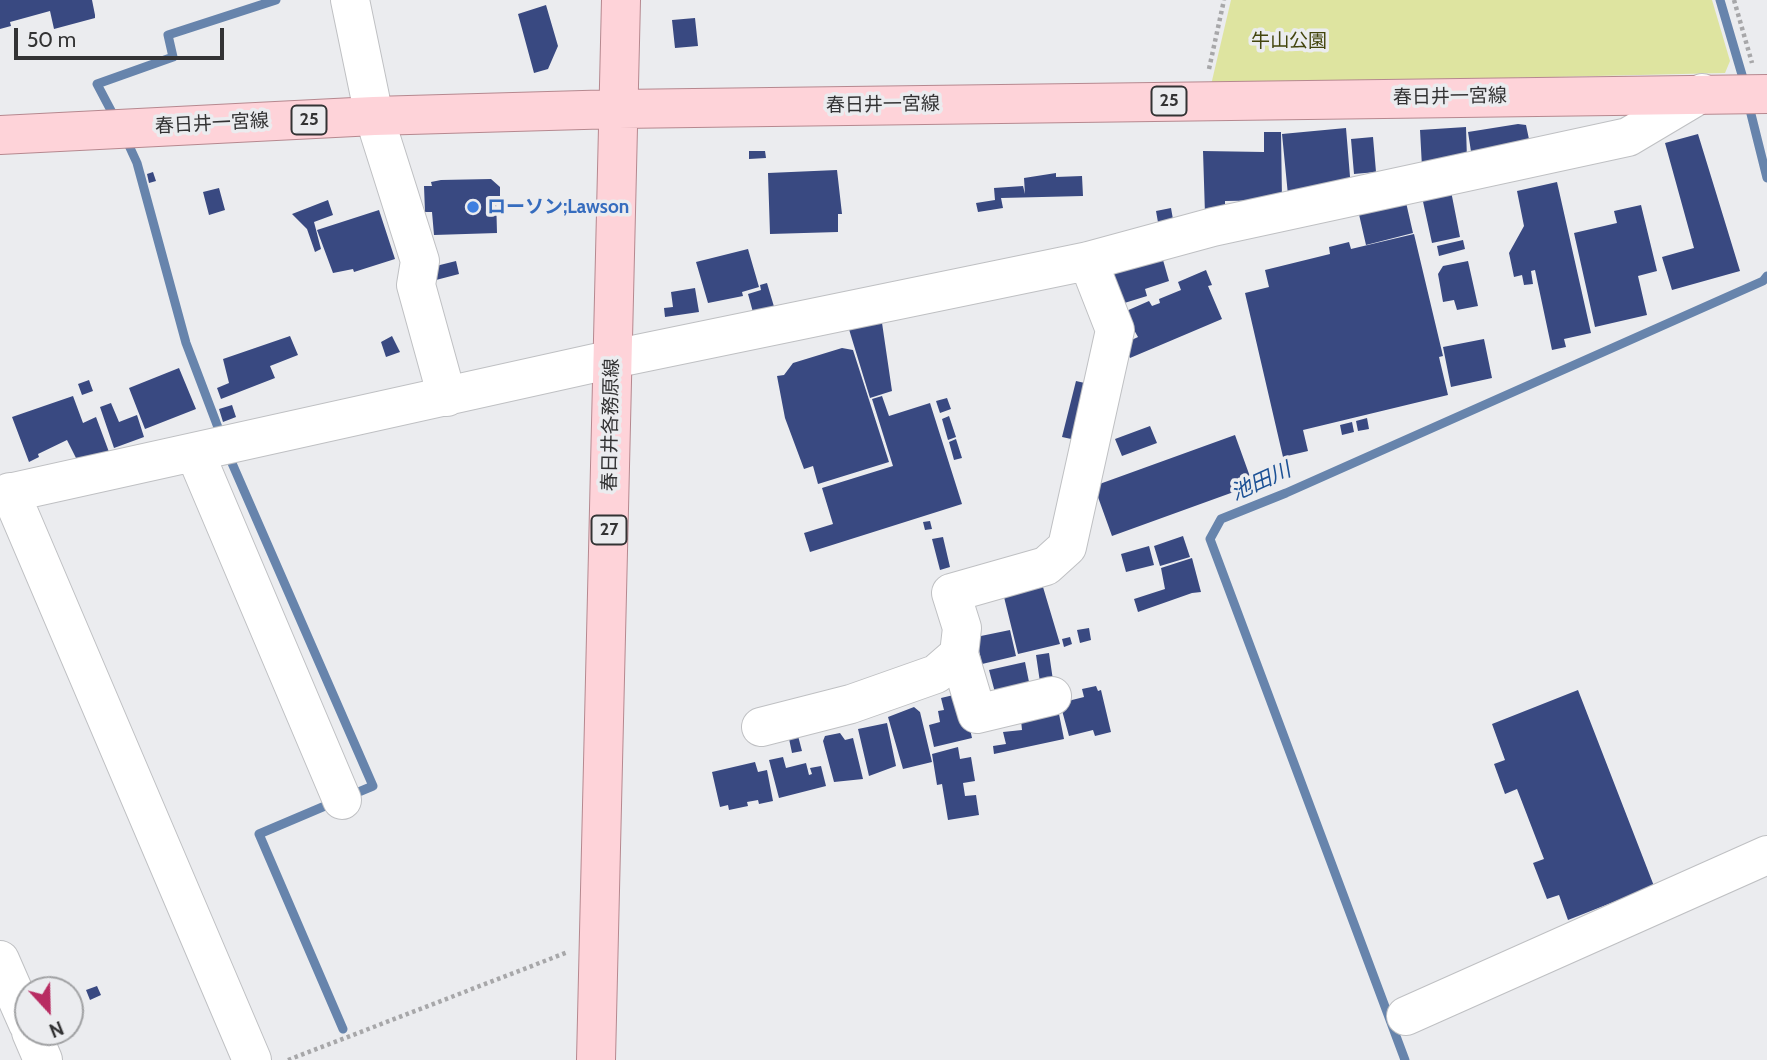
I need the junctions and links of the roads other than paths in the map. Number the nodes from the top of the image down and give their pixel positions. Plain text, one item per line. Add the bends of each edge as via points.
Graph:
1 (350, 0) edge
2 (621, 0) edge
3 (1740, 93) edge
4 (618, 109) junction
5 (374, 116) junction
6 (0, 135) edge
7 (1088, 261) junction
8 (613, 359) junction
9 (447, 397) junction
10 (195, 453) junction
11 (10, 499) edge
12 (959, 654) junction
13 (1052, 696) dead end
14 (761, 727) dead end
15 (342, 800) dead end
16 (1767, 855) edge
17 (0, 960) edge
18 (14, 992) edge
19 (1406, 1016) dead end
20 (252, 1060) edge
21 (596, 1060) edge

1 - 5 street
2 - 4 main road, 春日井各務原線 / 27
3 - 4 main road, 春日井一宮線 / 25
3 - 7 street via 1629,137 1213,227
4 - 5 main road, 春日井一宮線 / 25
4 - 8 main road, 春日井各務原線 / 27
5 - 6 main road, 春日井一宮線 / 25
5 - 9 street via 420,261 416,285
7 - 8 street
7 - 12 street via 1115,330 1067,547 1046,566 951,593 962,628
8 - 9 street
8 - 21 main road, 春日井各務原線 / 27
9 - 10 street
10 - 11 street
10 - 15 street
11 - 20 street
12 - 13 street via 977,714
12 - 14 street via 936,674 851,704
16 - 19 street
17 - 18 street

